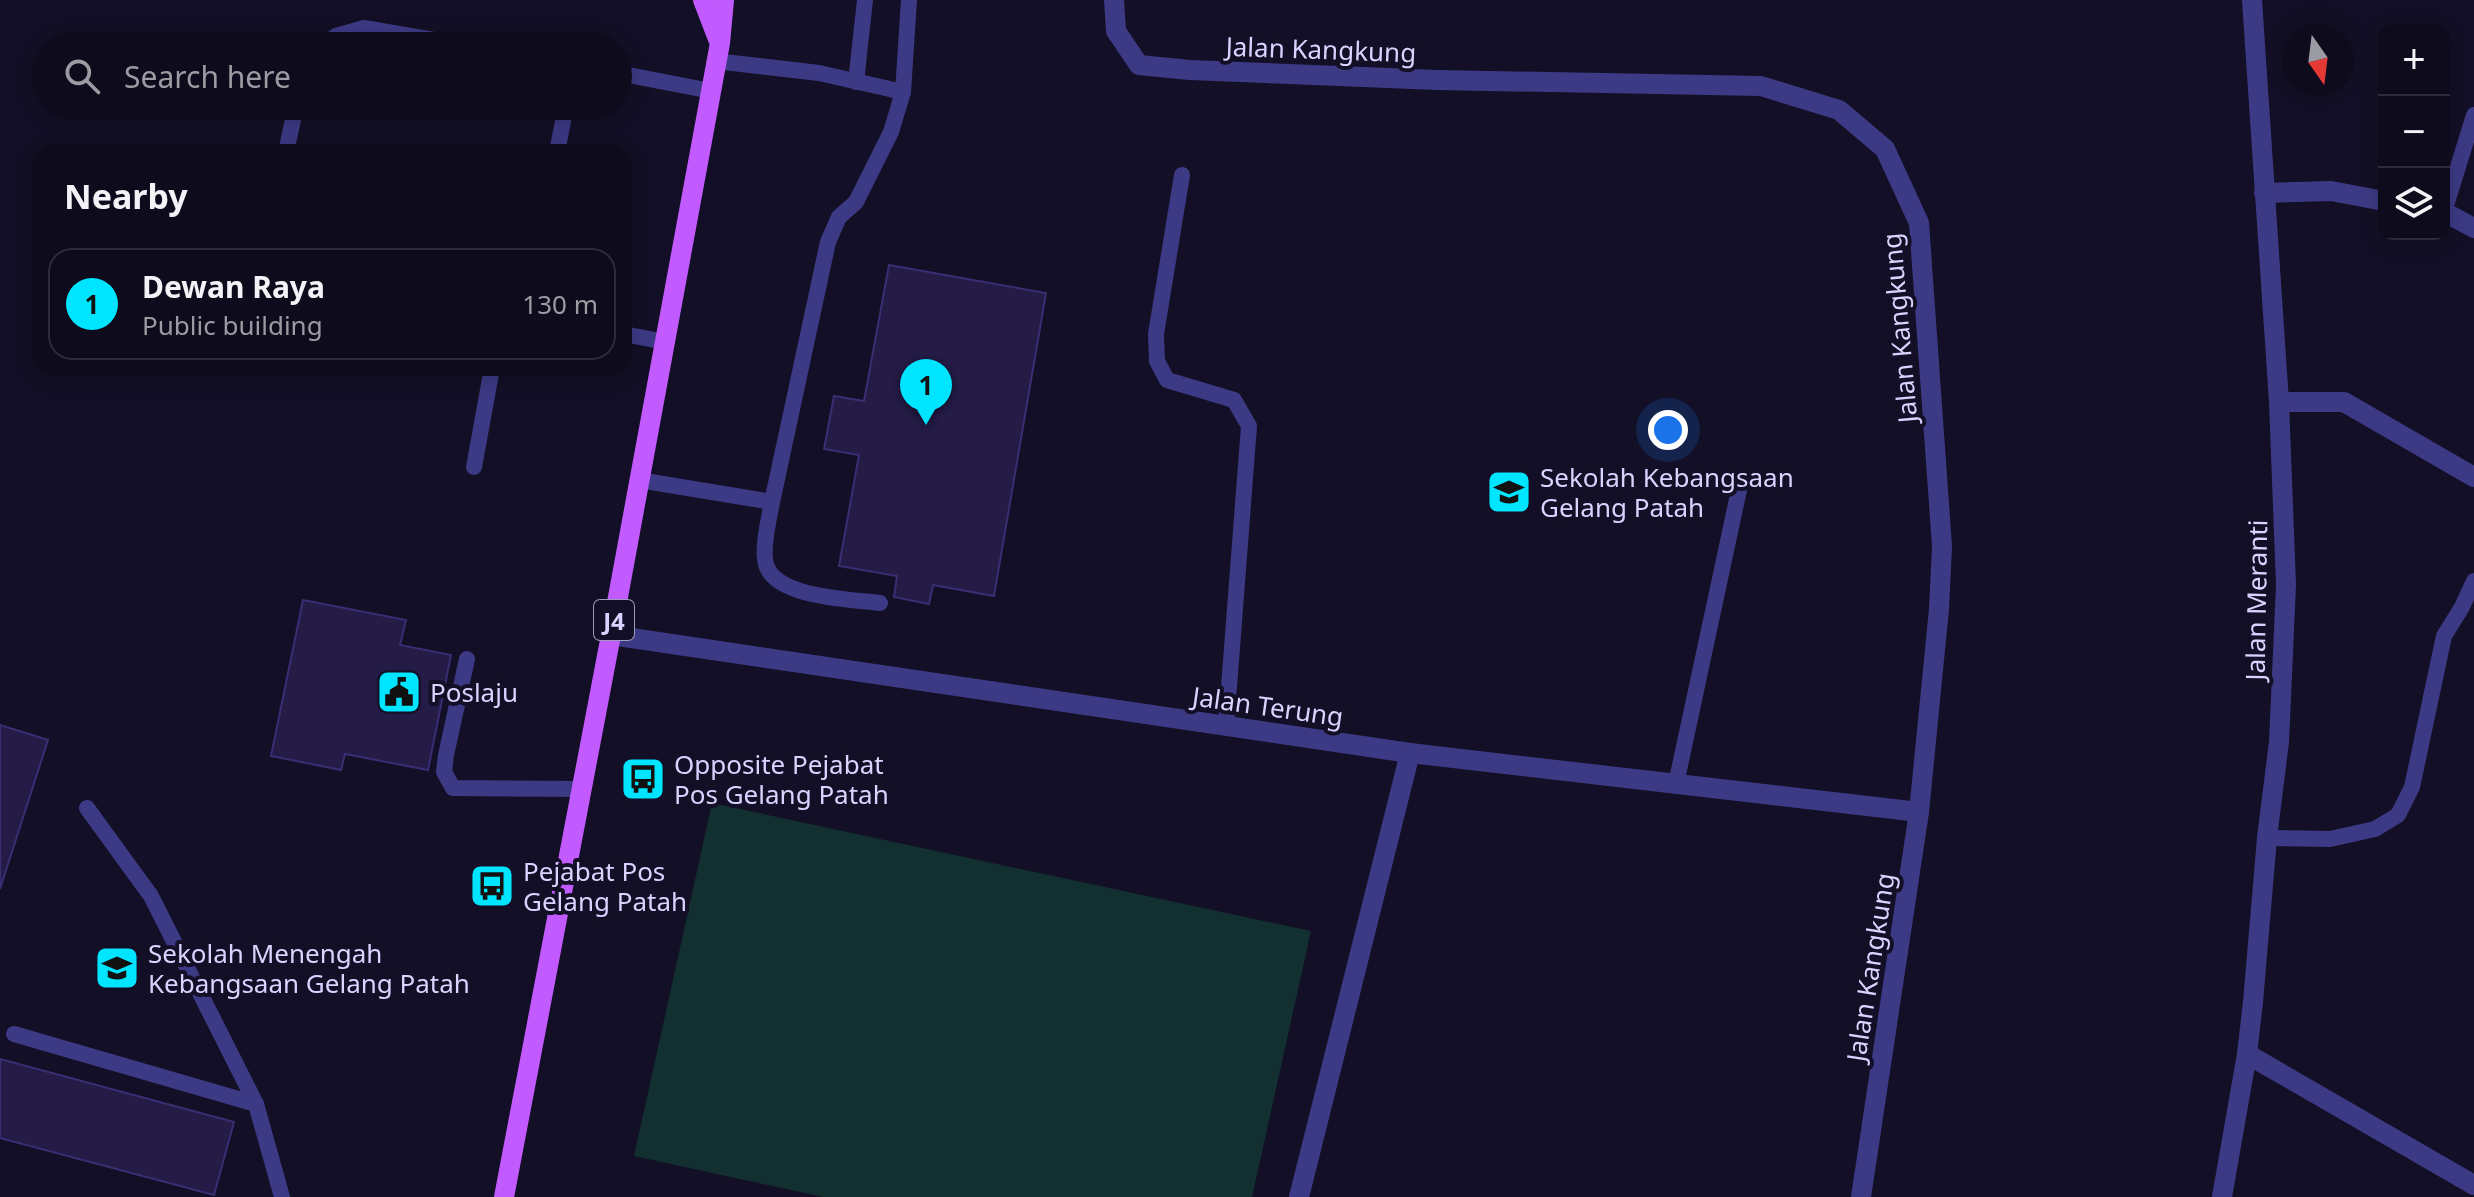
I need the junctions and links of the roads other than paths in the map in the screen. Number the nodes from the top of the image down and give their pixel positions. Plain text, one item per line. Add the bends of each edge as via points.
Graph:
1 (703, 0) edge
2 (724, 0) edge
3 (740, 0) edge
4 (865, 0) edge
5 (909, 0) edge
6 (1114, 0) edge
7 (2252, 0) edge
8 (350, 32) edge
9 (387, 32) edge
10 (718, 52) junction
11 (632, 76) edge
12 (856, 82) junction
13 (711, 91) junction
14 (903, 92) junction
15 (2474, 115) edge
16 (293, 120) edge
17 (563, 120) edge
18 (288, 144) edge
19 (559, 144) edge
20 (1182, 175) dead end
21 (2264, 193) junction
22 (2450, 193) edge
23 (2378, 200) edge
24 (2450, 215) edge
25 (2474, 228) edge
26 (632, 336) edge
27 (665, 342) junction
28 (491, 376) edge
29 (2279, 402) junction
30 (474, 467) dead end
31 (2474, 477) edge
32 (639, 480) junction
33 (1739, 490) dead end
34 (772, 502) junction
35 (2474, 581) edge
36 (880, 603) dead end
37 (611, 635) junction
38 (467, 659) dead end
39 (1226, 726) junction
40 (1410, 753) junction
41 (1676, 784) junction
42 (580, 789) junction
43 (87, 808) dead end
44 (1919, 812) junction
45 (2267, 838) junction
46 (14, 1034) dead end
47 (2247, 1054) junction
48 (256, 1104) junction
49 (2474, 1185) edge
50 (282, 1197) edge
51 (504, 1197) edge
52 (1299, 1197) edge
53 (1861, 1197) edge
54 (2222, 1197) edge

1 - 10 main road
2 - 10 main road, J4
3 - 10 main road
4 - 12 lane
5 - 14 lane
6 - 44 street, Jalan Kangkung via 1116,31 1139,65 1437,80 1761,86 1839,110 1885,149 1919,223 1942,546
7 - 21 street, Jalan Meranti
8 - 9 lane
10 - 12 lane
10 - 13 main road, J4
11 - 13 lane
12 - 14 lane
13 - 27 main road, J4
14 - 34 lane via 891,132 856,202 839,217 828,242
15 - 22 lane
16 - 18 lane
17 - 19 lane
20 - 39 lane via 1156,334 1157,361 1167,380 1234,400 1249,426
21 - 23 street via 2331,191
21 - 29 street, Jalan Meranti
24 - 25 street
26 - 27 lane
27 - 32 main road, J4
28 - 30 lane
29 - 31 street via 2344,402
29 - 45 street, Jalan Meranti via 2286,585 2279,742
32 - 34 lane
32 - 37 main road, J4
33 - 41 lane
34 - 36 lane via 764,561 775,580 795,591
35 - 45 lane via 2444,636 2412,787 2398,815 2375,829 2330,839
37 - 39 street, Jalan Terung
37 - 42 main road, J4
38 - 42 lane via 444,772 453,788
39 - 40 street, Jalan Terung
40 - 41 street, Jalan Terung
40 - 52 street
41 - 44 street, Jalan Terung
42 - 51 main road, J4
43 - 48 lane via 151,896
44 - 53 street, Jalan Kangkung
45 - 47 street, Jalan Meranti
46 - 48 lane
47 - 49 street
47 - 54 street, Jalan Meranti
48 - 50 lane

